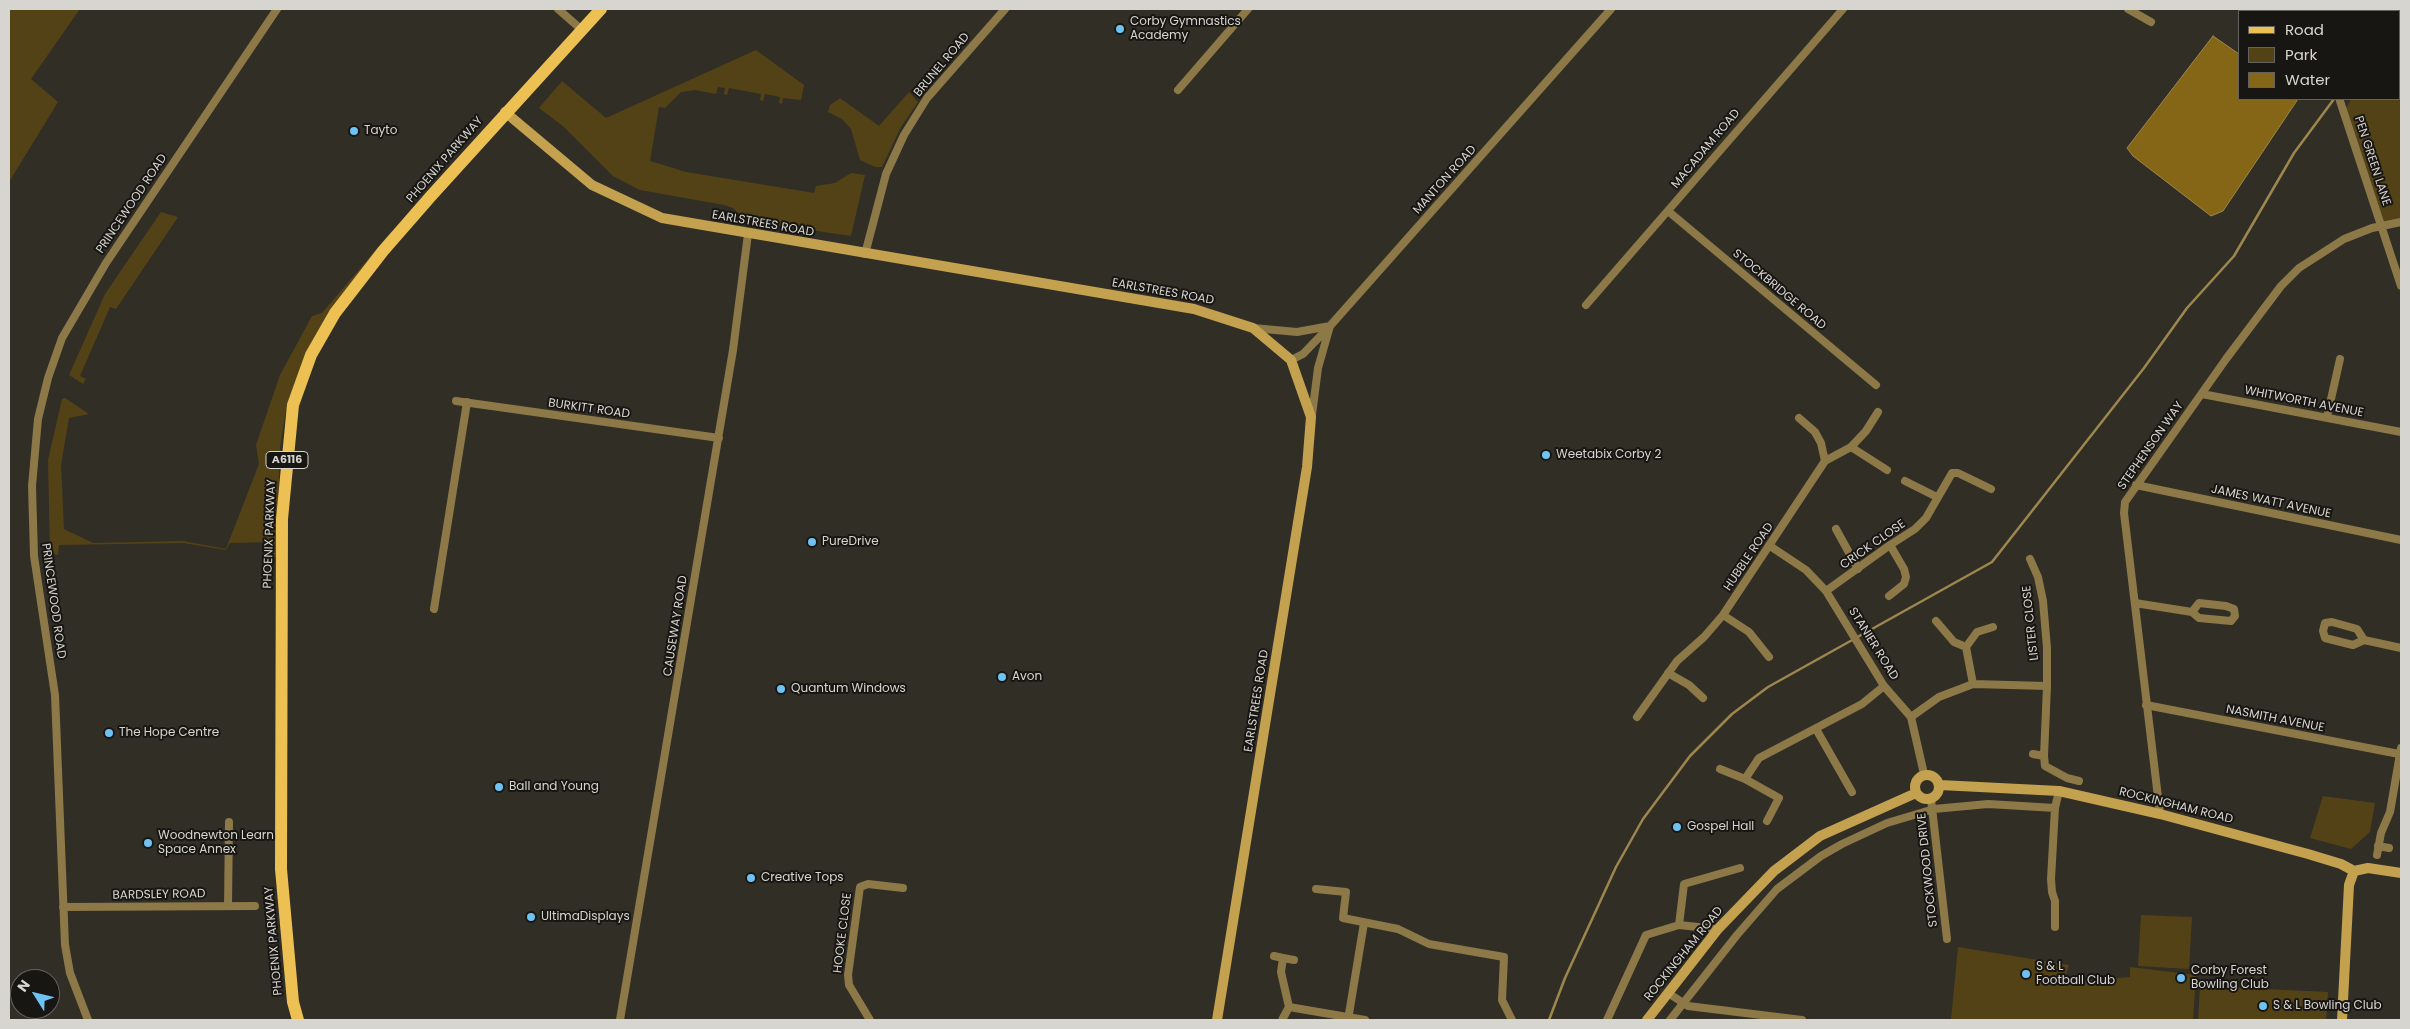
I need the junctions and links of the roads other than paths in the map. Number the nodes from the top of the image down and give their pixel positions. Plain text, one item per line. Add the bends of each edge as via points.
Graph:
1 (277, 9) edge
2 (558, 9) edge
3 (601, 9) edge
4 (1005, 9) edge
5 (1248, 9) edge
6 (1611, 9) edge
7 (1843, 9) edge
8 (2128, 9) edge
9 (2151, 22) dead end
10 (582, 30) junction
11 (1178, 90) dead end
12 (2340, 101) dead end
13 (505, 112) junction
14 (1668, 211) junction
15 (2401, 222) edge
16 (2381, 227) junction
17 (748, 234) junction
18 (865, 254) junction
19 (2401, 286) edge
20 (1586, 305) dead end
21 (1330, 326) junction
22 (1253, 328) junction
23 (2340, 359) dead end
24 (1291, 360) junction
25 (1876, 385) dead end
26 (2202, 394) junction
27 (456, 401) dead end
28 (467, 402) junction
29 (1878, 412) dead end
30 (1311, 417) junction
31 (2327, 417) junction
32 (1799, 418) dead end
33 (2401, 432) edge
34 (718, 438) junction
35 (1851, 447) junction
36 (1825, 461) junction
37 (1887, 470) dead end
38 (1905, 481) dead end
39 (2136, 485) junction
40 (1991, 488) dead end
41 (1937, 497) junction
42 (1836, 529) dead end
43 (2401, 540) edge
44 (1890, 545) junction
45 (1770, 546) junction
46 (2030, 559) dead end
47 (1858, 569) junction
48 (1826, 590) junction
49 (1889, 596) dead end
50 (2135, 603) junction
51 (434, 609) dead end
52 (2192, 612) junction
53 (1723, 615) junction
54 (1936, 621) dead end
55 (1993, 626) dead end
56 (2364, 640) junction
57 (1966, 646) junction
58 (2401, 648) edge
59 (1769, 657) dead end
60 (1668, 673) junction
61 (1973, 684) junction
62 (1884, 686) junction
63 (2047, 686) junction
64 (1703, 698) dead end
65 (2146, 705) junction
66 (1636, 717) dead end
67 (1911, 717) junction
68 (1816, 729) junction
69 (2400, 751) edge
70 (2033, 754) dead end
71 (2044, 756) junction
72 (1720, 769) dead end
73 (1924, 774) junction
74 (1745, 779) junction
75 (2079, 781) dead end
76 (1940, 785) junction
77 (2059, 791) junction
78 (1852, 792) dead end
79 (1916, 793) junction
80 (1931, 799) junction
81 (2055, 808) junction
82 (1934, 809) junction
83 (2160, 814) junction
84 (1767, 821) dead end
85 (229, 822) dead end
86 (1835, 829) junction
87 (1842, 844) junction
88 (2378, 846) junction
89 (2389, 848) dead end
90 (2377, 855) dead end
91 (1740, 868) dead end
92 (2354, 871) junction
93 (2401, 872) edge
94 (903, 888) dead end
95 (1316, 889) dead end
96 (228, 906) junction
97 (255, 906) dead end
98 (63, 907) junction
99 (1364, 923) junction
100 (1679, 925) junction
101 (2055, 928) dead end
102 (1718, 929) junction
103 (1947, 939) dead end
104 (1274, 956) dead end
105 (1284, 958) junction
106 (1294, 960) dead end
107 (1668, 993) junction
108 (1683, 1004) junction
109 (1290, 1007) junction
110 (1348, 1018) edge
111 (88, 1020) edge
112 (298, 1020) edge
113 (620, 1020) edge
114 (870, 1020) edge
115 (1217, 1020) edge
116 (1282, 1020) edge
117 (1365, 1020) edge
118 (1512, 1020) edge
119 (1607, 1020) edge
120 (1647, 1020) edge
121 (1670, 1020) edge
122 (1802, 1020) edge
123 (2342, 1020) edge

1 - 98 street, PRINCEWOOD ROAD via 106,263 62,338 38,419 32,486 34,556 55,695
2 - 10 street
3 - 10 main road, PHOENIX PARKWAY / A6116
4 - 18 street, BRUNEL ROAD via 927,98 904,135 884,182
5 - 11 street
6 - 21 street, MANTON ROAD
7 - 14 street, MACADAM ROAD
8 - 9 street
10 - 13 main road, PHOENIX PARKWAY / A6116
12 - 16 street, PEN GREEN LANE
13 - 17 street, EARLSTREES ROAD via 592,185 662,218
13 - 112 main road, PHOENIX PARKWAY / A6116 via 383,251 335,313 311,355 292,405 282,519 281,869 293,1002
14 - 20 street, MACADAM ROAD
14 - 25 street, STOCKBRIDGE ROAD
15 - 16 street, STEPHENSON WAY
16 - 19 street, PEN GREEN LANE
16 - 26 street, STEPHENSON WAY via 2344,239 2299,268 2281,286
17 - 18 street, EARLSTREES ROAD
17 - 34 street, CAUSEWAY ROAD
18 - 22 street, EARLSTREES ROAD via 1194,309
21 - 22 street via 1297,332
21 - 24 street, MANTON ROAD via 1303,354
21 - 30 street via 1318,368
22 - 24 street, EARLSTREES ROAD
23 - 31 street
24 - 30 street, EARLSTREES ROAD
26 - 31 street, WHITWORTH AVENUE
26 - 39 street, STEPHENSON WAY
27 - 28 street, BURKITT ROAD
28 - 34 street, BURKITT ROAD
28 - 51 street
29 - 35 street, HUBBLE ROAD
30 - 115 street, EARLSTREES ROAD via 1307,467
31 - 33 street, WHITWORTH AVENUE
32 - 36 street via 1815,432
34 - 113 street, CAUSEWAY ROAD
35 - 36 street, HUBBLE ROAD
35 - 37 street
36 - 45 street, HUBBLE ROAD
38 - 41 street
39 - 43 street, JAMES WATT AVENUE
39 - 50 street, STEPHENSON WAY via 2125,502 2124,513
40 - 41 street, CRICK CLOSE via 1958,472 1952,473
41 - 44 street, CRICK CLOSE via 1926,518
42 - 47 street
44 - 47 street, CRICK CLOSE
44 - 49 street via 1906,577 1904,584
45 - 48 street, STANIER ROAD via 1806,570
45 - 53 street, HUBBLE ROAD
46 - 63 street, LISTER CLOSE via 2043,601
47 - 48 street, CRICK CLOSE
48 - 62 street, STANIER ROAD
50 - 52 street
50 - 65 street, STEPHENSON WAY
52 - 52 street via 2199,602 2234,609 2235,616 2231,621 2199,618
53 - 59 street via 1750,632
53 - 60 street, HUBBLE ROAD
54 - 57 street via 1954,642
55 - 57 street via 1977,632
56 - 56 street via 2356,629 2324,623 2322,631 2325,638 2353,646
56 - 58 street
57 - 61 street
60 - 64 street
60 - 66 street, HUBBLE ROAD
61 - 63 street
61 - 67 street via 1939,697
62 - 67 street, STANIER ROAD
62 - 68 street via 1862,704
63 - 71 street, LISTER CLOSE
65 - 69 street, NASMITH AVENUE
65 - 83 street, STEPHENSON WAY
67 - 73 street, STANIER ROAD via 1920,745
68 - 74 street via 1759,758
68 - 78 street
69 - 88 street via 2390,812
70 - 71 street
71 - 75 street via 2044,766
72 - 74 street
73 - 76 street via 1934,776
73 - 79 street via 1916,781
74 - 84 street via 1779,798
76 - 77 street, ROCKINGHAM ROAD
76 - 80 street via 1938,793
77 - 81 street
77 - 83 street, ROCKINGHAM ROAD
79 - 80 street
79 - 86 street, ROCKINGHAM ROAD
80 - 82 street, STOCKWOOD DRIVE
81 - 82 street via 1988,804
81 - 101 street via 2051,886 2056,901
82 - 87 street via 1887,823
82 - 103 street, STOCKWOOD DRIVE
83 - 92 street, ROCKINGHAM ROAD via 2311,855
85 - 96 street
86 - 87 street
86 - 102 street, ROCKINGHAM ROAD via 1820,836 1774,871
87 - 108 street via 1814,860 1777,889
88 - 89 street
88 - 90 street
91 - 100 street via 1684,884
92 - 93 street, ROCKINGHAM ROAD via 2368,868
92 - 123 street via 2349,885
94 - 114 street, HOOKE CLOSE via 868,884 860,887 848,975 850,985
95 - 99 street via 1346,892 1343,918
96 - 97 street, BARDSLEY ROAD
96 - 98 street, BARDSLEY ROAD
98 - 111 street, PRINCEWOOD ROAD via 66,959
99 - 110 street
99 - 118 street via 1398,929 1429,944 1504,957 1502,1000
100 - 102 street
100 - 119 street via 1646,935
102 - 107 street, ROCKINGHAM ROAD
104 - 105 street
105 - 106 street
105 - 109 street via 1281,972
107 - 108 street
107 - 120 street, ROCKINGHAM ROAD
108 - 121 street
108 - 122 street
109 - 110 street
109 - 116 street
110 - 117 street

